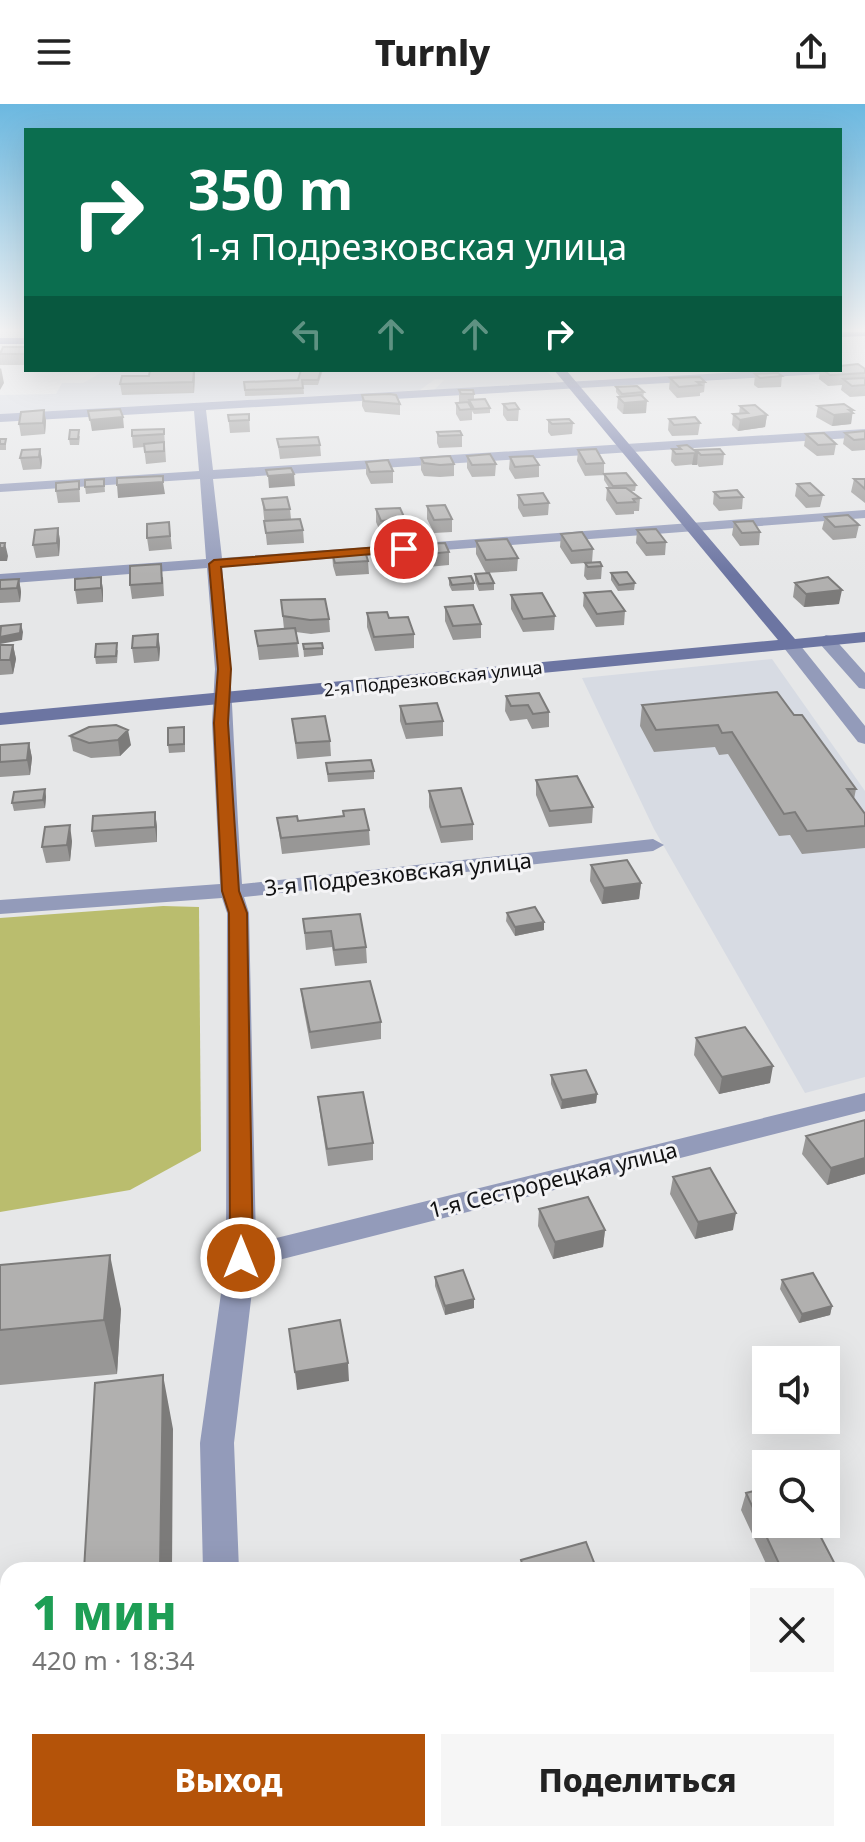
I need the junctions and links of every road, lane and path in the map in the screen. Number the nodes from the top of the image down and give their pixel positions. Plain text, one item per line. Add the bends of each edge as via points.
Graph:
1 (82, 413) edge
2 (201, 413) edge
3 (595, 413) edge
4 (0, 418) edge
5 (865, 433) edge
6 (625, 449) junction
7 (206, 476) junction
8 (0, 488) edge
9 (865, 514) edge
10 (689, 527) junction
11 (214, 564) junction
12 (0, 579) edge
13 (865, 637) edge
14 (826, 640) junction
15 (790, 644) junction
16 (865, 684) edge
17 (222, 699) junction
18 (0, 719) edge
19 (865, 738) edge
20 (653, 845) dead end
21 (231, 891) junction
22 (0, 907) edge
23 (865, 1102) edge
24 (241, 1258) junction
25 (221, 1562) edge

1 - 4 street
2 - 7 street
3 - 6 street
5 - 6 street
6 - 7 street
6 - 10 street
7 - 8 street
7 - 11 street
9 - 10 street
10 - 11 street
10 - 15 street
11 - 12 street
11 - 17 street
13 - 14 street, 2-я Подрезковская улица
14 - 15 street, 2-я Подрезковская улица
14 - 16 street
15 - 17 street, 2-я Подрезковская улица
15 - 19 street
17 - 18 street, 2-я Подрезковская улица
17 - 21 street
20 - 21 street, 3-я Подрезковская улица
21 - 22 street, 3-я Подрезковская улица
21 - 24 street via 238,913
23 - 24 street, 1-я Сестрорецкая улица
24 - 25 street via 217,1443

